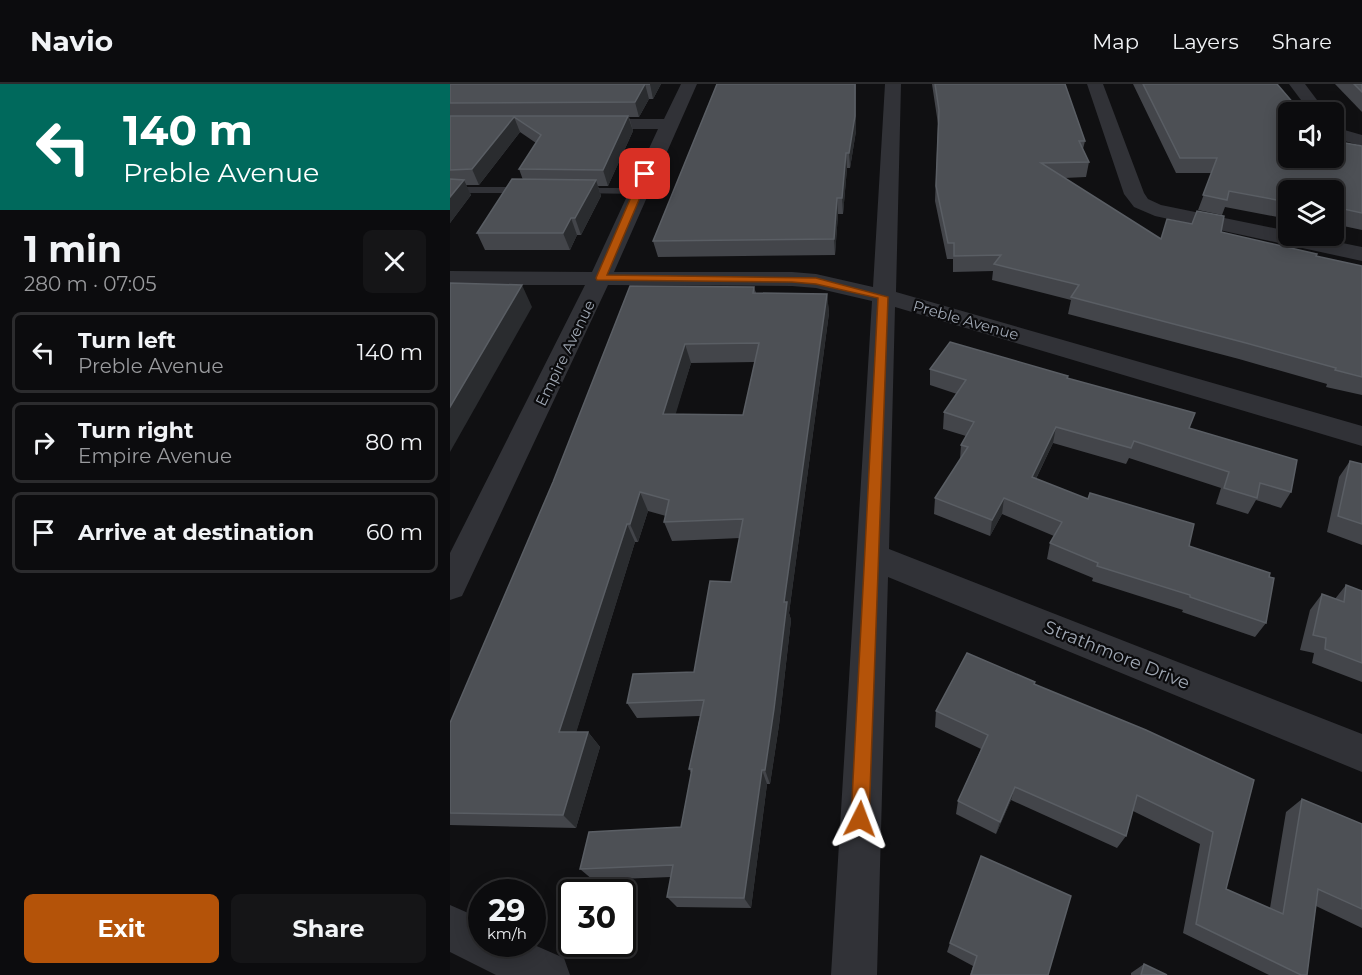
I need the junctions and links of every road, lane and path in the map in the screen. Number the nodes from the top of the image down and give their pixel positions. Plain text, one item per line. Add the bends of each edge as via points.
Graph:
1 (689, 84) edge
2 (893, 84) edge
3 (1095, 84) edge
4 (1297, 84) edge
5 (1310, 102) edge
6 (567, 124) edge
7 (669, 124) junction
8 (1344, 135) edge
9 (1362, 141) edge
10 (450, 190) edge
11 (536, 190) edge
12 (570, 190) edge
13 (638, 191) junction
14 (1362, 254) edge
15 (450, 278) edge
16 (601, 278) junction
17 (883, 297) junction
18 (1362, 436) edge
19 (872, 556) junction
20 (450, 586) edge
21 (1362, 753) edge
22 (450, 928) edge
23 (468, 936) edge
24 (510, 957) edge
25 (547, 975) edge
26 (854, 975) edge

1 - 7 street, Empire Avenue
2 - 17 street
3 - 14 street via 1134,194 1141,203 1155,210
4 - 5 street
6 - 7 street
7 - 13 street, Empire Avenue
8 - 9 street
10 - 11 lane
12 - 13 lane
13 - 16 street, Empire Avenue
15 - 16 street, Preble Avenue
16 - 17 street, Preble Avenue via 792,279
16 - 20 street, Empire Avenue
17 - 18 street, Preble Avenue
17 - 19 street
19 - 21 street, Strathmore Drive
19 - 26 street
22 - 23 street
24 - 25 street

